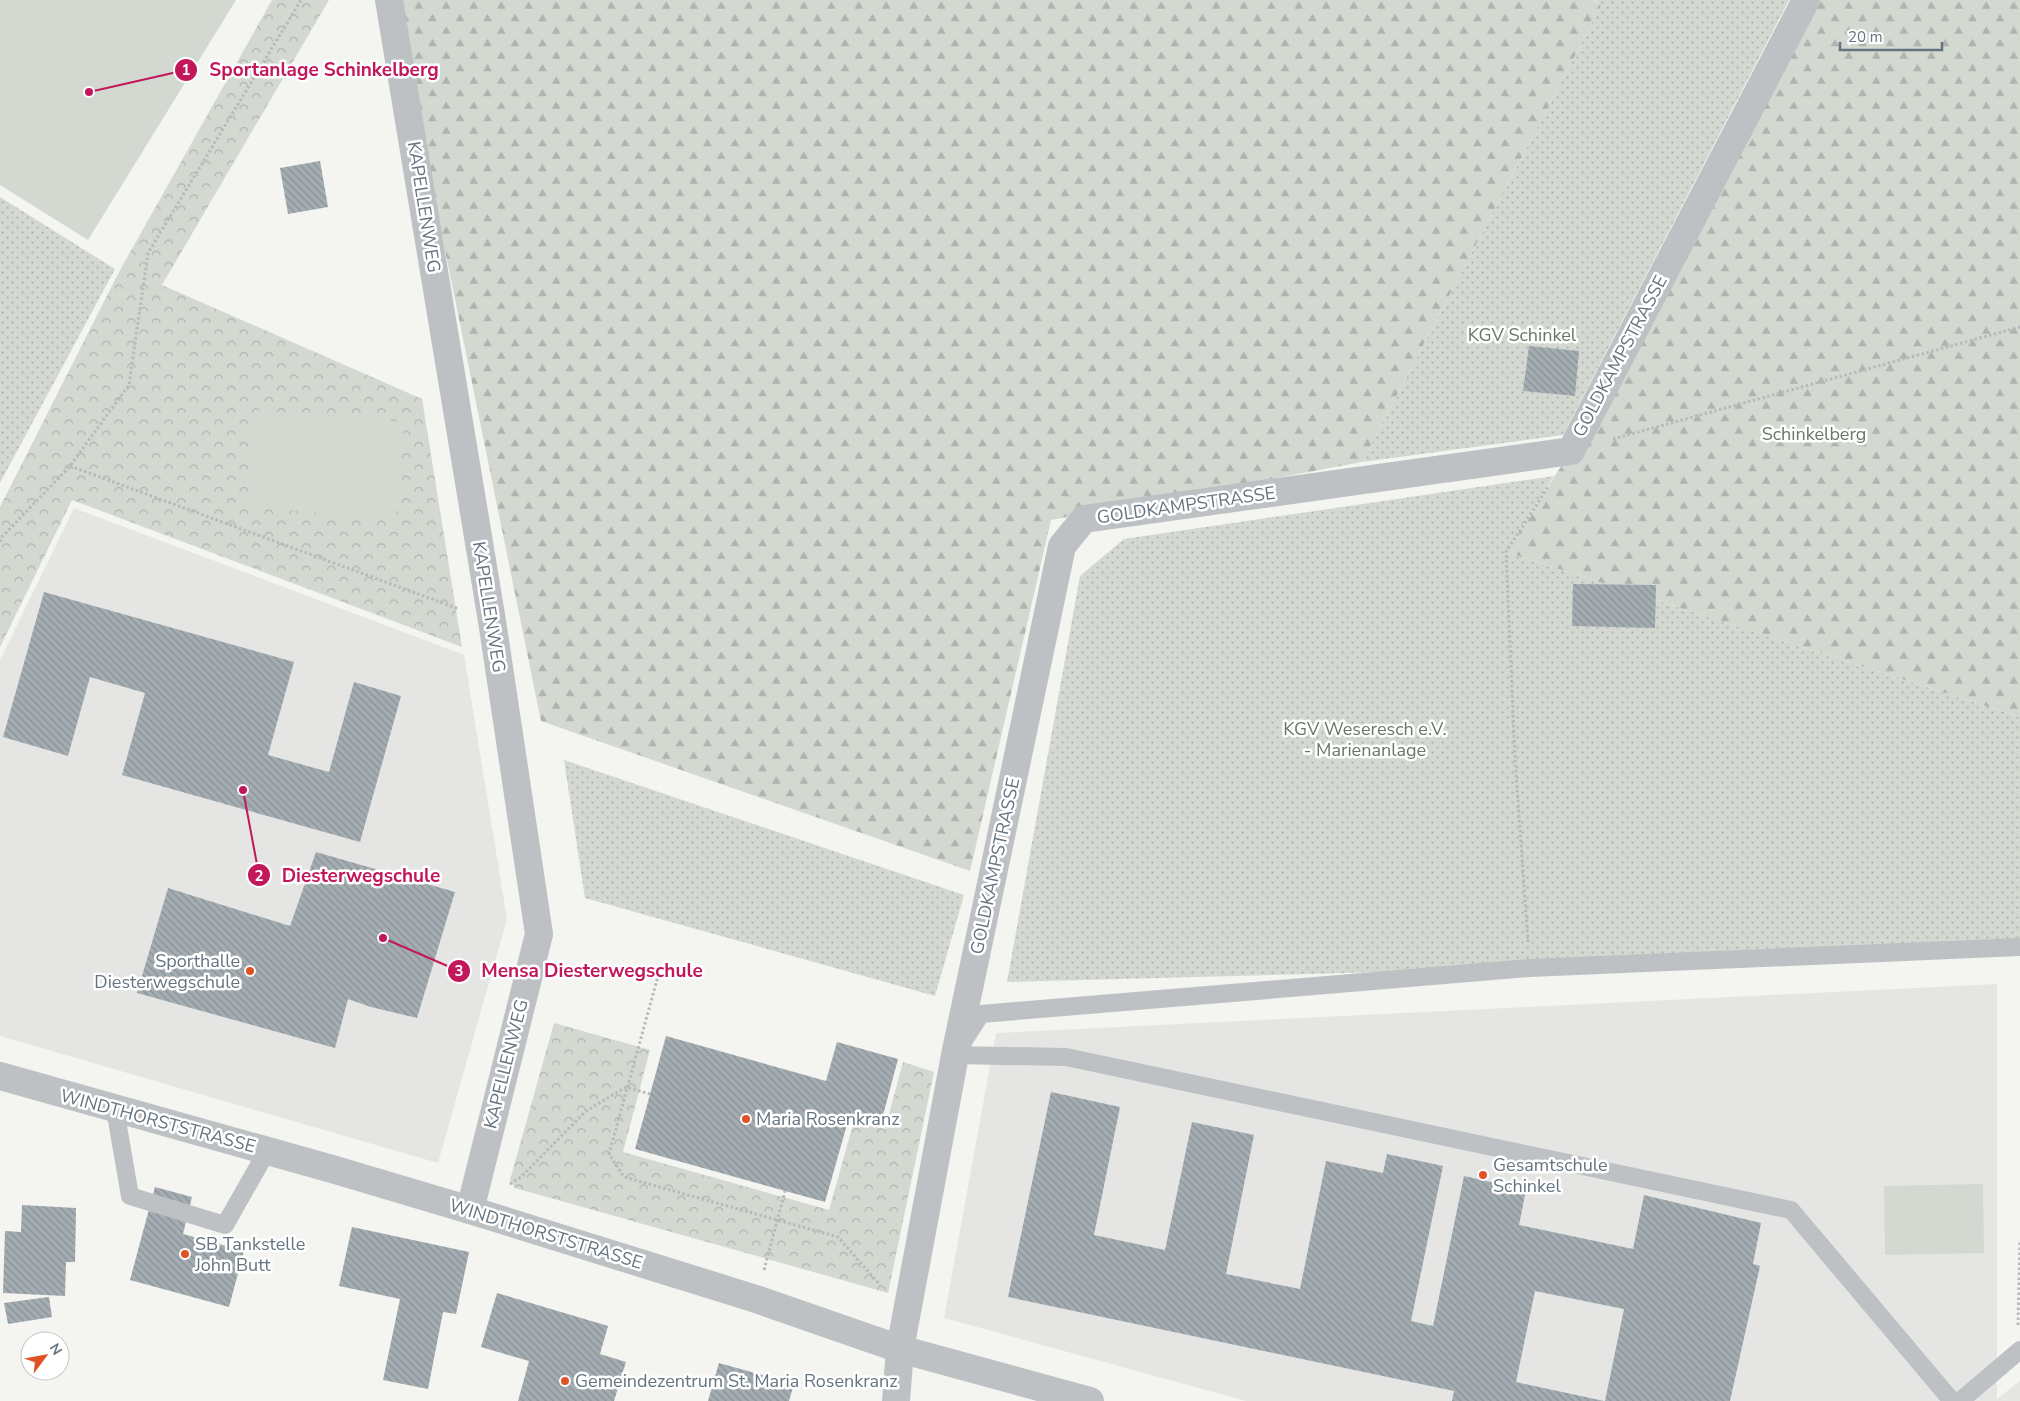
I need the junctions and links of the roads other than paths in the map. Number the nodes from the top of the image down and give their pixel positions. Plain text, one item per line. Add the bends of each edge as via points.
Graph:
1 (389, 0) edge
2 (1806, 0) edge
3 (2020, 947) edge
4 (955, 1055) junction
5 (0, 1076) edge
6 (115, 1109) junction
7 (267, 1151) junction
8 (470, 1210) junction
9 (900, 1349) junction
10 (2018, 1352) edge
11 (896, 1401) edge
12 (1090, 1401) edge
13 (1952, 1401) edge
14 (1960, 1401) edge

1 - 8 street, KAPELLENWEG via 492,621 539,934
2 - 4 street, GOLDKAMPSTRASSE via 1571,451 1084,519 1062,546
3 - 4 lane via 1530,968 981,1014
4 - 9 street, GOLDKAMPSTRASSE
4 - 13 lane via 1066,1057 1791,1210
5 - 6 street, WINDTHORSTSTRASSE
6 - 7 street, WINDTHORSTSTRASSE
6 - 7 lane via 130,1196 225,1225
7 - 8 street, WINDTHORSTSTRASSE
8 - 9 street, WINDTHORSTSTRASSE via 756,1299
9 - 11 street, GOLDKAMPSTRASSE
9 - 12 street, WINDTHORSTSTRASSE
10 - 14 lane

